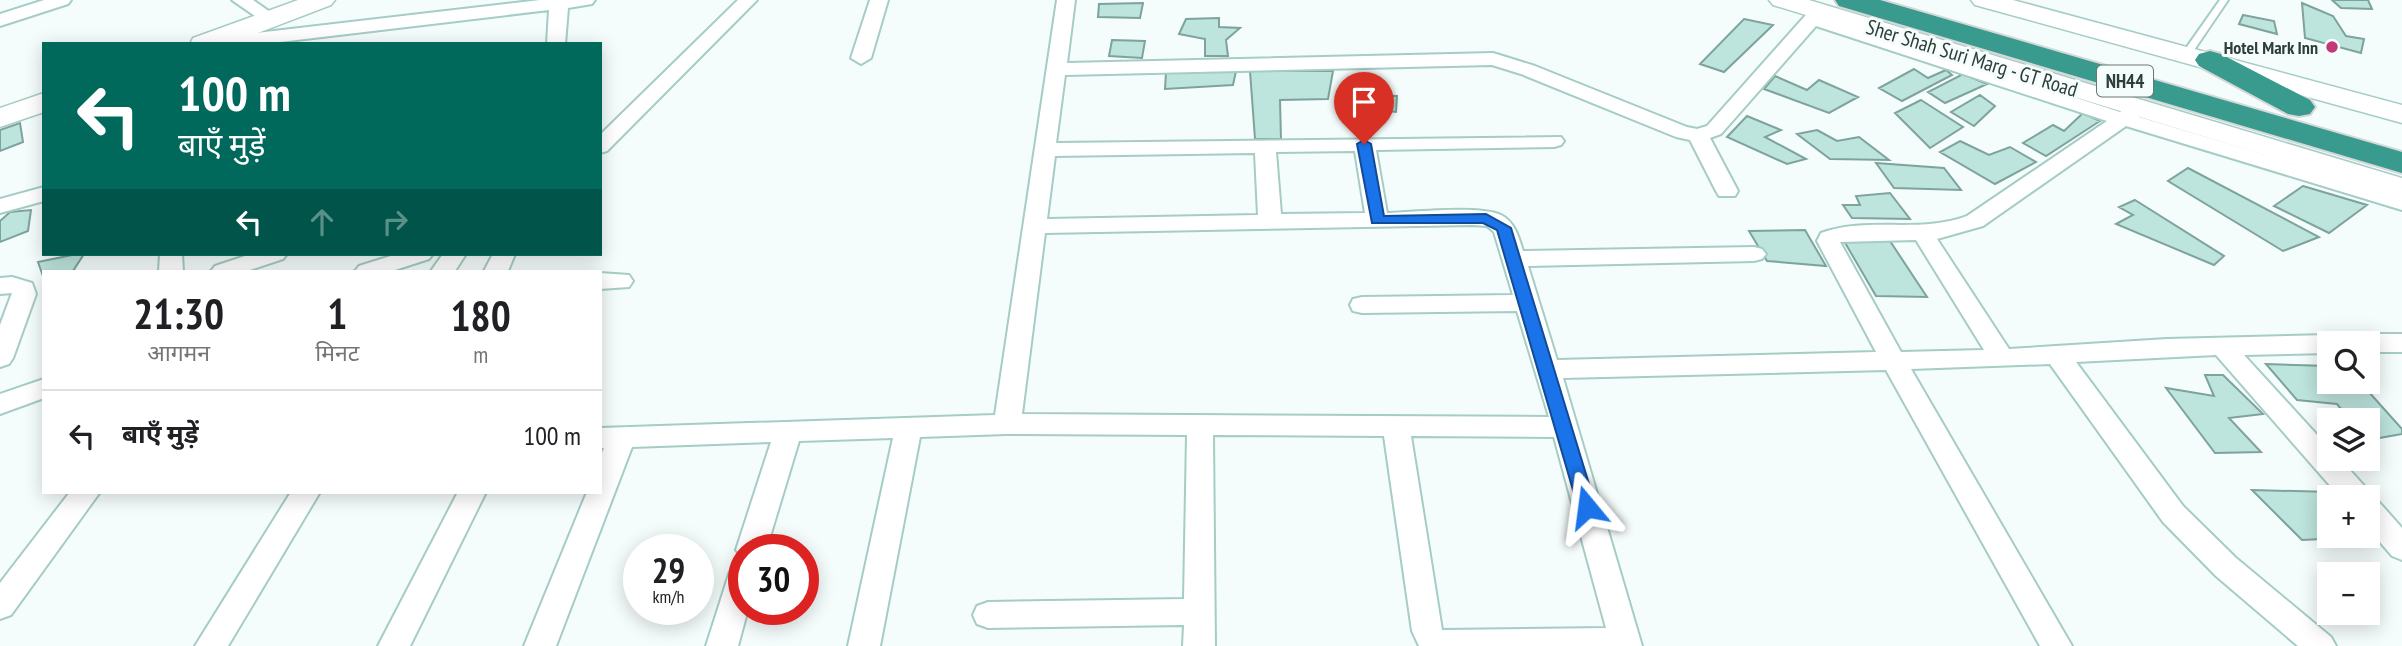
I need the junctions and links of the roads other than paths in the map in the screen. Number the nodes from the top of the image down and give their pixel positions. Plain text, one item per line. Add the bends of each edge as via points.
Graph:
1 (62, 0) edge
2 (241, 0) edge
3 (322, 0) edge
4 (586, 0) edge
5 (748, 0) edge
6 (879, 0) edge
7 (1066, 0) edge
8 (1782, 0) edge
9 (1849, 0) edge
10 (1922, 0) edge
11 (1984, 0) edge
12 (2046, 0) edge
13 (2224, 0) edge
14 (559, 3) junction
15 (1815, 15) junction
16 (271, 19) junction
17 (0, 20) edge
18 (303, 38) edge
19 (2139, 41) junction
20 (209, 42) edge
21 (239, 42) edge
22 (556, 42) edge
23 (2198, 57) junction
24 (861, 58) dead end
25 (1056, 69) junction
26 (42, 103) edge
27 (2299, 107) junction
28 (2131, 114) junction
29 (2402, 114) edge
30 (0, 118) edge
31 (1698, 135) junction
32 (2402, 136) edge
33 (2212, 138) junction
34 (1554, 141) dead end
35 (1364, 144) junction
36 (602, 145) edge
37 (1265, 146) junction
38 (1044, 150) junction
39 (2402, 163) edge
40 (2402, 188) edge
41 (1727, 191) dead end
42 (42, 195) edge
43 (2402, 203) edge
44 (0, 206) edge
45 (1377, 220) junction
46 (1270, 222) junction
47 (1034, 226) junction
48 (1923, 234) junction
49 (1754, 254) dead end
50 (269, 256) edge
51 (415, 256) edge
52 (1514, 259) junction
53 (226, 270) edge
54 (371, 270) edge
55 (0, 286) edge
56 (1528, 303) junction
57 (1362, 305) dead end
58 (2402, 343) edge
59 (2317, 344) edge
60 (2380, 344) edge
61 (2224, 347) junction
62 (2058, 356) junction
63 (0, 358) edge
64 (2002, 358) junction
65 (1893, 360) junction
66 (1548, 369) junction
67 (42, 389) edge
68 (0, 404) edge
69 (1007, 424) junction
70 (1200, 425) junction
71 (1396, 426) junction
72 (1564, 427) junction
73 (908, 428) junction
74 (788, 432) junction
75 (611, 438) edge
76 (602, 464) edge
77 (2346, 485) edge
78 (84, 494) edge
79 (305, 494) edge
80 (471, 494) edge
81 (592, 494) edge
82 (2380, 523) edge
83 (756, 534) edge
84 (2402, 548) edge
85 (0, 606) edge
86 (1198, 612) junction
87 (988, 615) dead end
88 (728, 625) edge
89 (1625, 643) edge
90 (211, 646) edge
91 (394, 646) edge
92 (540, 646) edge
93 (722, 646) edge
94 (864, 646) edge
95 (1199, 646) edge
96 (2056, 646) edge
97 (2320, 646) edge

1 - 17 street
2 - 16 street
3 - 16 street
4 - 14 street
5 - 36 street
6 - 24 street
7 - 25 street
8 - 15 street, Sher Shah Suri Marg - GT Road
9 - 39 highway, Sher Shah Suri Marg - GT Road / NH44
10 - 27 highway, Sher Shah Suri Marg - GT Road / NH44
11 - 19 street
12 - 19 street via 2096,16
13 - 23 lane
14 - 18 street
14 - 22 street
15 - 28 street, Sher Shah Suri Marg - GT Road
15 - 31 street via 1714,130
16 - 20 street
18 - 21 street
19 - 23 street
23 - 27 highway
23 - 29 street
25 - 31 street via 1493,59
25 - 38 street
26 - 30 street
27 - 32 highway, Sher Shah Suri Marg - GT Road / NH44
28 - 33 street, Sher Shah Suri Marg - GT Road
28 - 48 street via 1975,221
31 - 41 street
33 - 40 street, Sher Shah Suri Marg - GT Road
33 - 43 street
34 - 35 street
35 - 37 street
35 - 45 street
37 - 38 street
37 - 46 street
38 - 47 street
42 - 44 street
45 - 46 street
45 - 52 street via 1493,220 1503,228
46 - 47 street
47 - 69 street
48 - 64 street
48 - 65 street via 1829,237 1833,253
49 - 52 street
50 - 53 street
51 - 54 street
52 - 56 street
55 - 63 street via 24,289
56 - 57 street
56 - 66 street
58 - 60 street
59 - 61 street
61 - 62 street
61 - 77 street
62 - 64 street
62 - 97 street via 2173,514 2226,567
64 - 65 street
65 - 66 street
65 - 96 street
66 - 72 street
67 - 68 street
69 - 70 street
69 - 73 street
70 - 71 street
70 - 86 street
71 - 72 street
71 - 89 street via 1432,640
72 - 89 street
73 - 74 street
73 - 94 street
74 - 75 street
74 - 83 street
75 - 76 street
78 - 85 street
79 - 90 street
80 - 91 street
81 - 92 street
82 - 84 street
86 - 87 street
86 - 95 street
88 - 93 street

